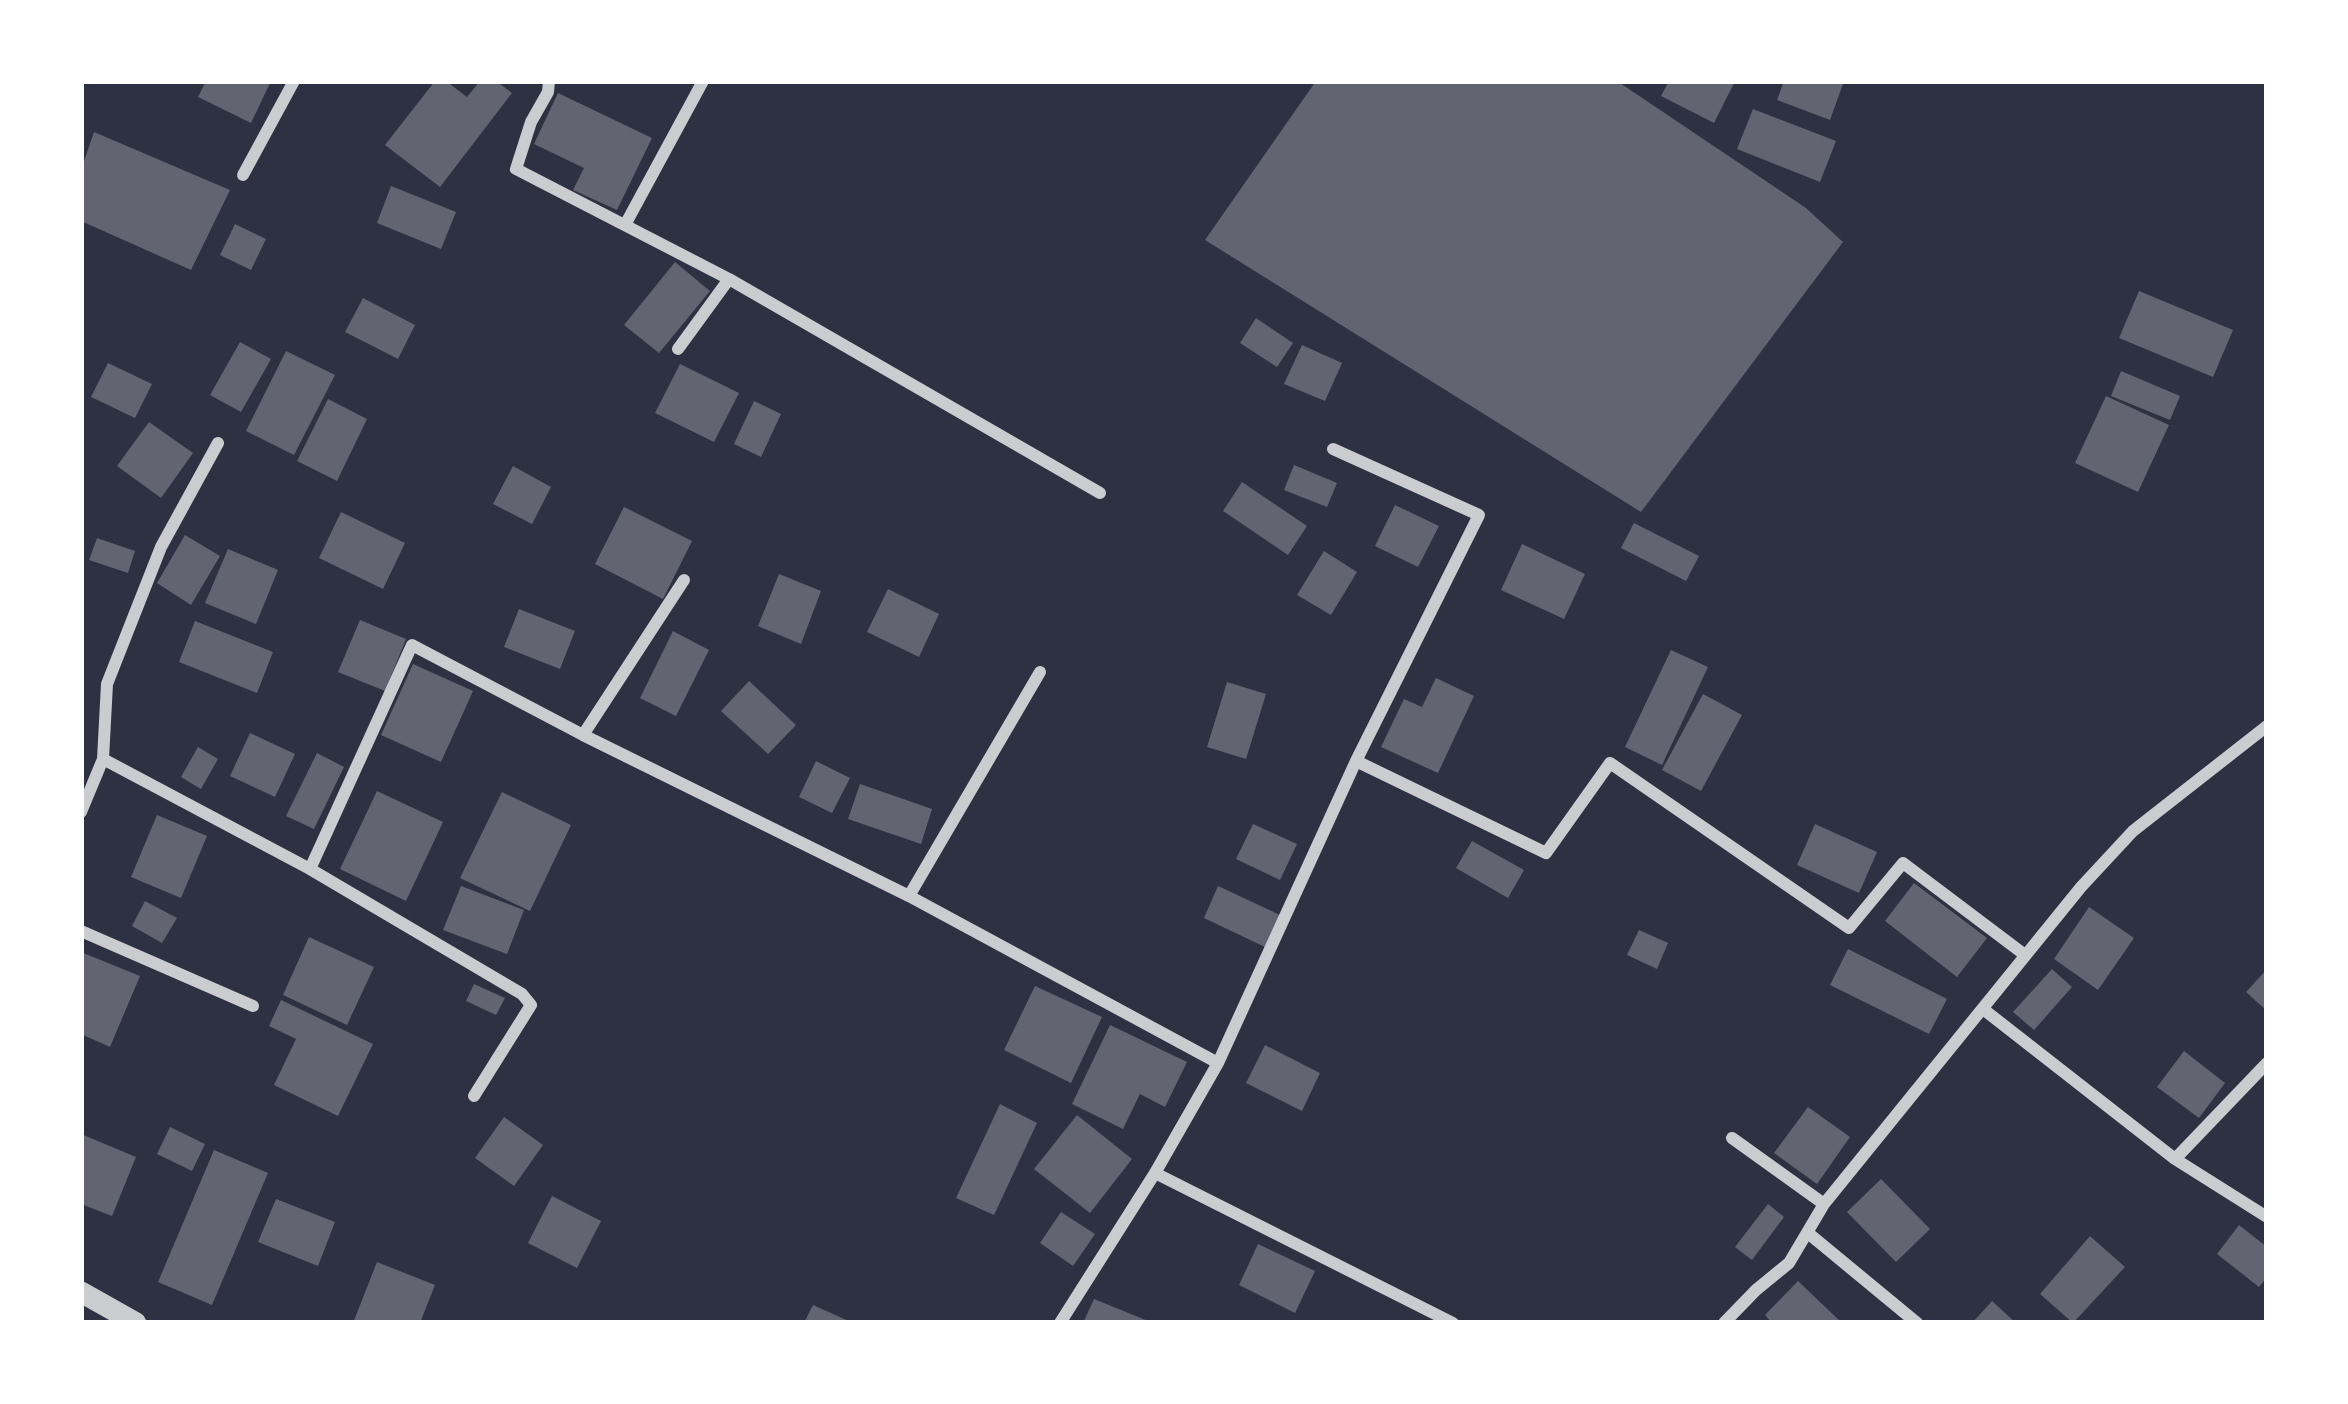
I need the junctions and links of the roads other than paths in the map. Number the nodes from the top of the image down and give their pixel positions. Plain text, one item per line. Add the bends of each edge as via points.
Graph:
1 (294, 81) edge
2 (548, 81) edge
3 (703, 81) edge
4 (243, 175) dead end
5 (625, 225) junction
6 (729, 279) junction
7 (678, 349) dead end
8 (218, 443) dead end
9 (1333, 449) dead end
10 (1100, 493) dead end
11 (684, 580) dead end
12 (1040, 672) dead end
13 (2267, 726) edge
14 (583, 735) junction
15 (103, 759) junction
16 (1356, 761) junction
17 (81, 812) edge
18 (310, 869) junction
19 (908, 896) junction
20 (81, 932) edge
21 (2025, 955) junction
22 (253, 1006) dead end
23 (1983, 1009) junction
24 (1218, 1064) junction
25 (2267, 1064) edge
26 (474, 1096) dead end
27 (1732, 1138) dead end
28 (2175, 1159) junction
29 (1154, 1173) junction
30 (1824, 1204) junction
31 (2267, 1217) edge
32 (1808, 1233) junction
33 (81, 1292) edge
34 (136, 1323) edge
35 (1060, 1323) edge
36 (1453, 1323) edge
37 (1724, 1323) edge
38 (1917, 1323) edge

1 - 4 street
2 - 5 street via 516,169
3 - 5 street
5 - 6 street
6 - 7 street
6 - 10 street
8 - 15 street via 161,547 107,684
9 - 16 street via 1479,515
11 - 14 street
12 - 19 street
13 - 21 street via 2133,831
14 - 18 street via 412,645
14 - 19 street
15 - 17 street
15 - 18 street
16 - 21 street via 1546,853 1610,763 1849,928 1903,863
16 - 24 street
18 - 26 street via 531,1005
19 - 24 street
20 - 22 street
21 - 23 street
23 - 28 street
23 - 30 street
24 - 29 street
25 - 28 street
27 - 30 street
28 - 31 street
29 - 35 street
29 - 36 street
30 - 32 street
32 - 37 street via 1789,1263
32 - 38 street
33 - 34 street

